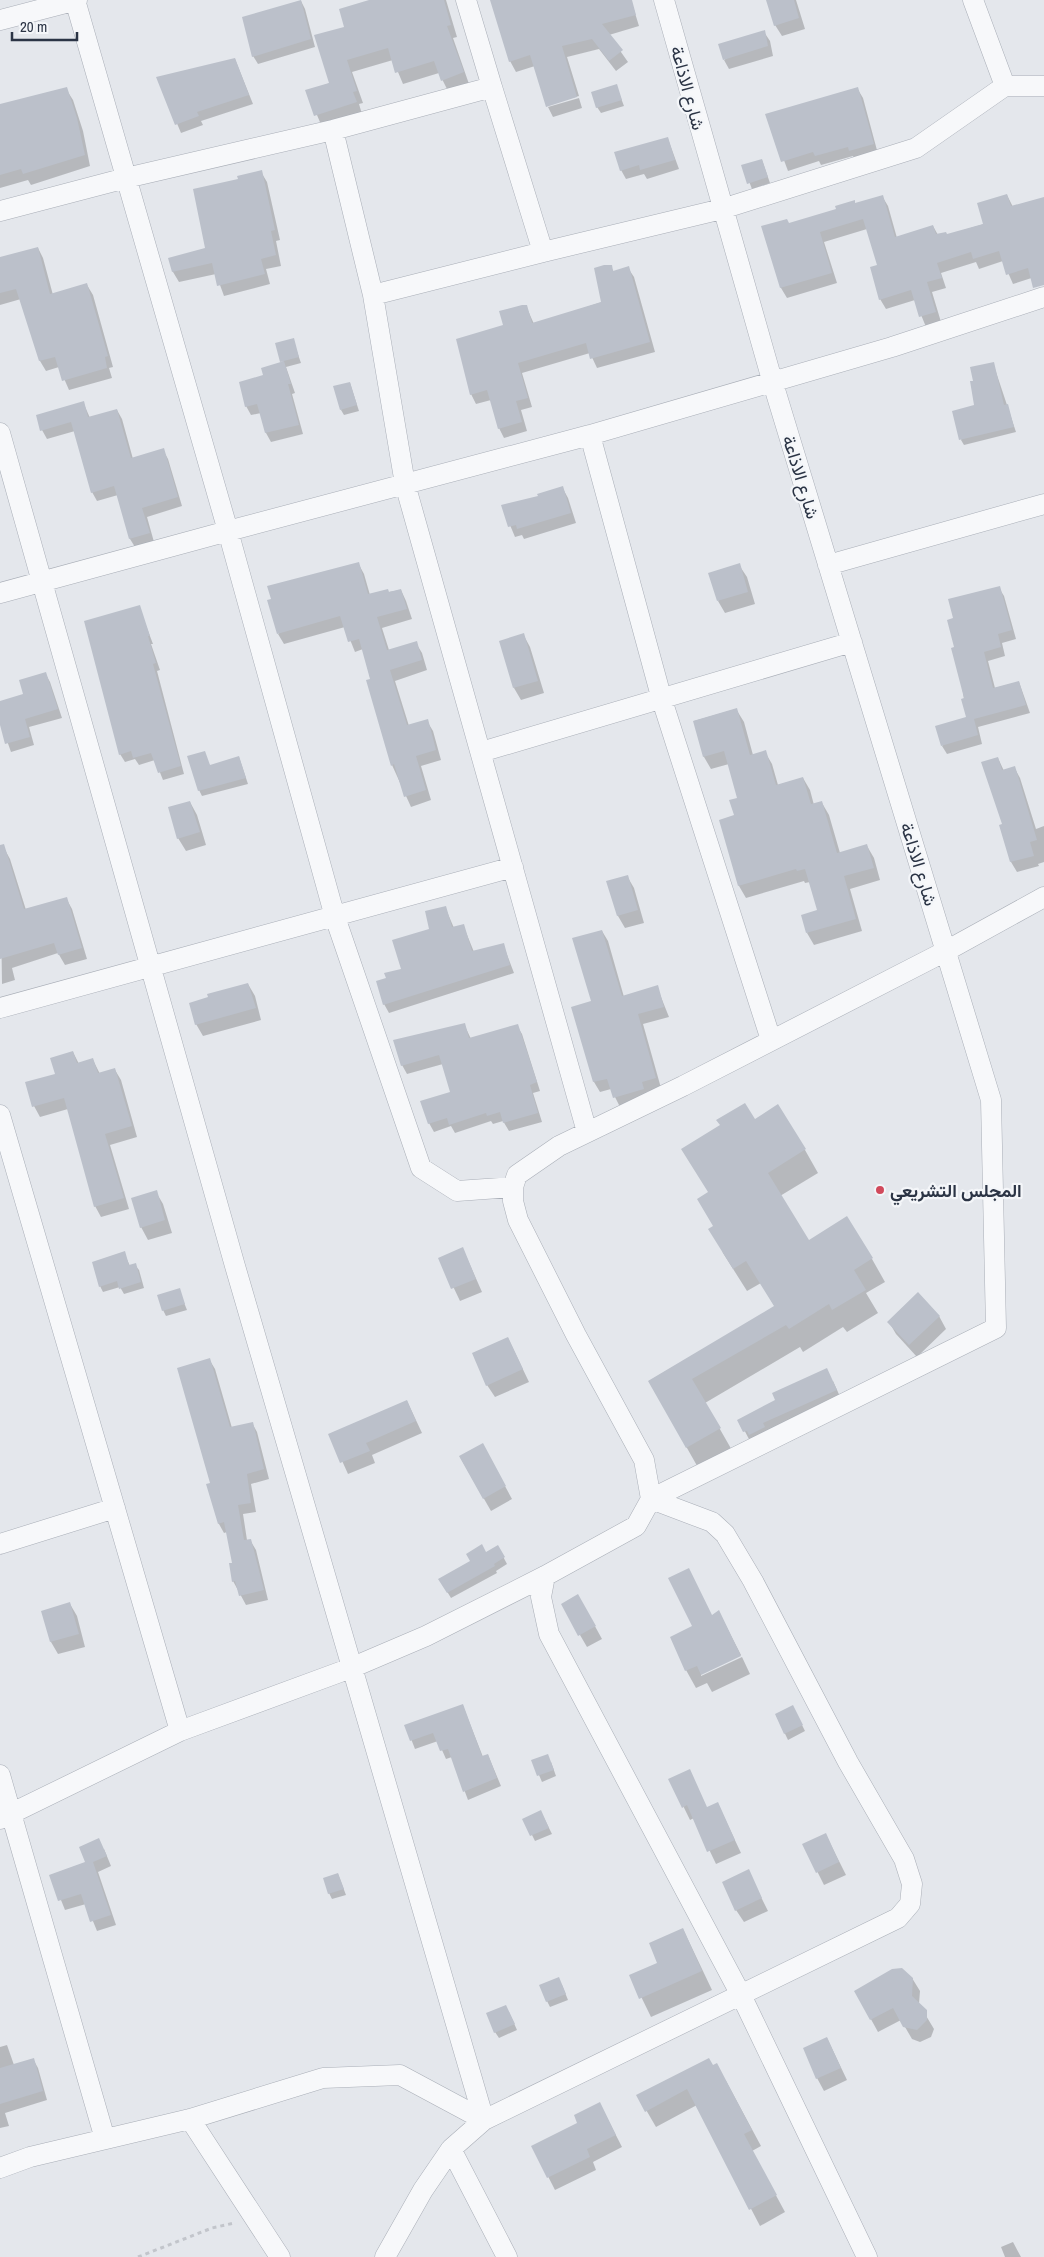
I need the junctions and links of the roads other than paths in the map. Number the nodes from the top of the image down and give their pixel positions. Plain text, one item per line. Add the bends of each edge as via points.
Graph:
1 (76, 0) edge
2 (466, 0) edge
3 (664, 0) edge
4 (973, 0) edge
5 (0, 20) edge
6 (492, 86) junction
7 (1005, 86) junction
8 (1044, 86) edge
9 (332, 130) junction
10 (126, 178) junction
11 (722, 208) junction
12 (0, 211) edge
13 (543, 252) junction
14 (373, 295) junction
15 (1044, 297) edge
16 (772, 380) junction
17 (0, 433) edge
18 (590, 435) junction
19 (405, 484) junction
20 (1044, 504) edge
21 (228, 530) junction
22 (828, 565) junction
23 (42, 581) junction
24 (0, 593) edge
25 (852, 642) junction
26 (662, 700) junction
27 (481, 752) junction
28 (513, 867) junction
29 (1044, 897) edge
30 (335, 916) junction
31 (946, 951) junction
32 (150, 968) junction
33 (0, 1008) edge
34 (771, 1040) junction
35 (0, 1115) edge
36 (587, 1132) junction
37 (513, 1187) junction
38 (651, 1499) junction
39 (115, 1508) junction
40 (0, 1544) edge
41 (545, 1576) junction
42 (350, 1668) junction
43 (180, 1731) junction
44 (0, 1774) edge
45 (6, 1817) edge
46 (741, 1995) junction
47 (190, 2119) junction
48 (484, 2120) junction
49 (105, 2139) junction
50 (451, 2149) junction
51 (0, 2168) edge
52 (280, 2257) edge
53 (385, 2257) edge
54 (508, 2257) edge
55 (867, 2257) edge

1 - 5 street
1 - 10 street
2 - 6 street
3 - 11 street, شارع الاذاعة
4 - 7 street
6 - 9 street
6 - 13 street
7 - 8 street
7 - 11 street via 916,148
9 - 10 street
9 - 14 street
10 - 12 street
10 - 21 street
11 - 13 street
11 - 16 street, شارع الاذاعة
13 - 14 street
14 - 19 street
15 - 16 street via 892,347
16 - 18 street
16 - 22 street, شارع الاذاعة
17 - 23 street
18 - 19 street
18 - 26 street
19 - 21 street
19 - 27 street
20 - 22 street
21 - 23 street
21 - 30 street
22 - 25 street, شارع الاذاعة
23 - 24 street
23 - 32 street
25 - 26 street
25 - 31 street, شارع الاذاعة
26 - 27 street
26 - 34 street
27 - 28 street
28 - 30 street
28 - 36 street
29 - 31 street
30 - 32 street
30 - 37 street via 421,1168 457,1191
31 - 34 street
31 - 38 street, شارع الاذاعة via 991,1100 996,1328
32 - 33 street
32 - 42 street
34 - 36 street
35 - 39 street
36 - 37 street via 524,1169
37 - 38 street via 518,1220 644,1460
38 - 41 street via 636,1526
38 - 46 street via 712,1522 725,1534 904,1859 912,1884 910,1904 898,1918
39 - 40 street
39 - 43 street
41 - 42 street via 426,1636
41 - 46 street via 541,1597 548,1634
42 - 43 street
42 - 48 street
43 - 45 street
44 - 45 street
45 - 49 street
46 - 48 street
46 - 55 street
47 - 48 street via 323,2078 400,2075
47 - 49 street
47 - 52 street
48 - 50 street
49 - 51 street via 30,2156
50 - 53 street via 423,2190
50 - 54 street

